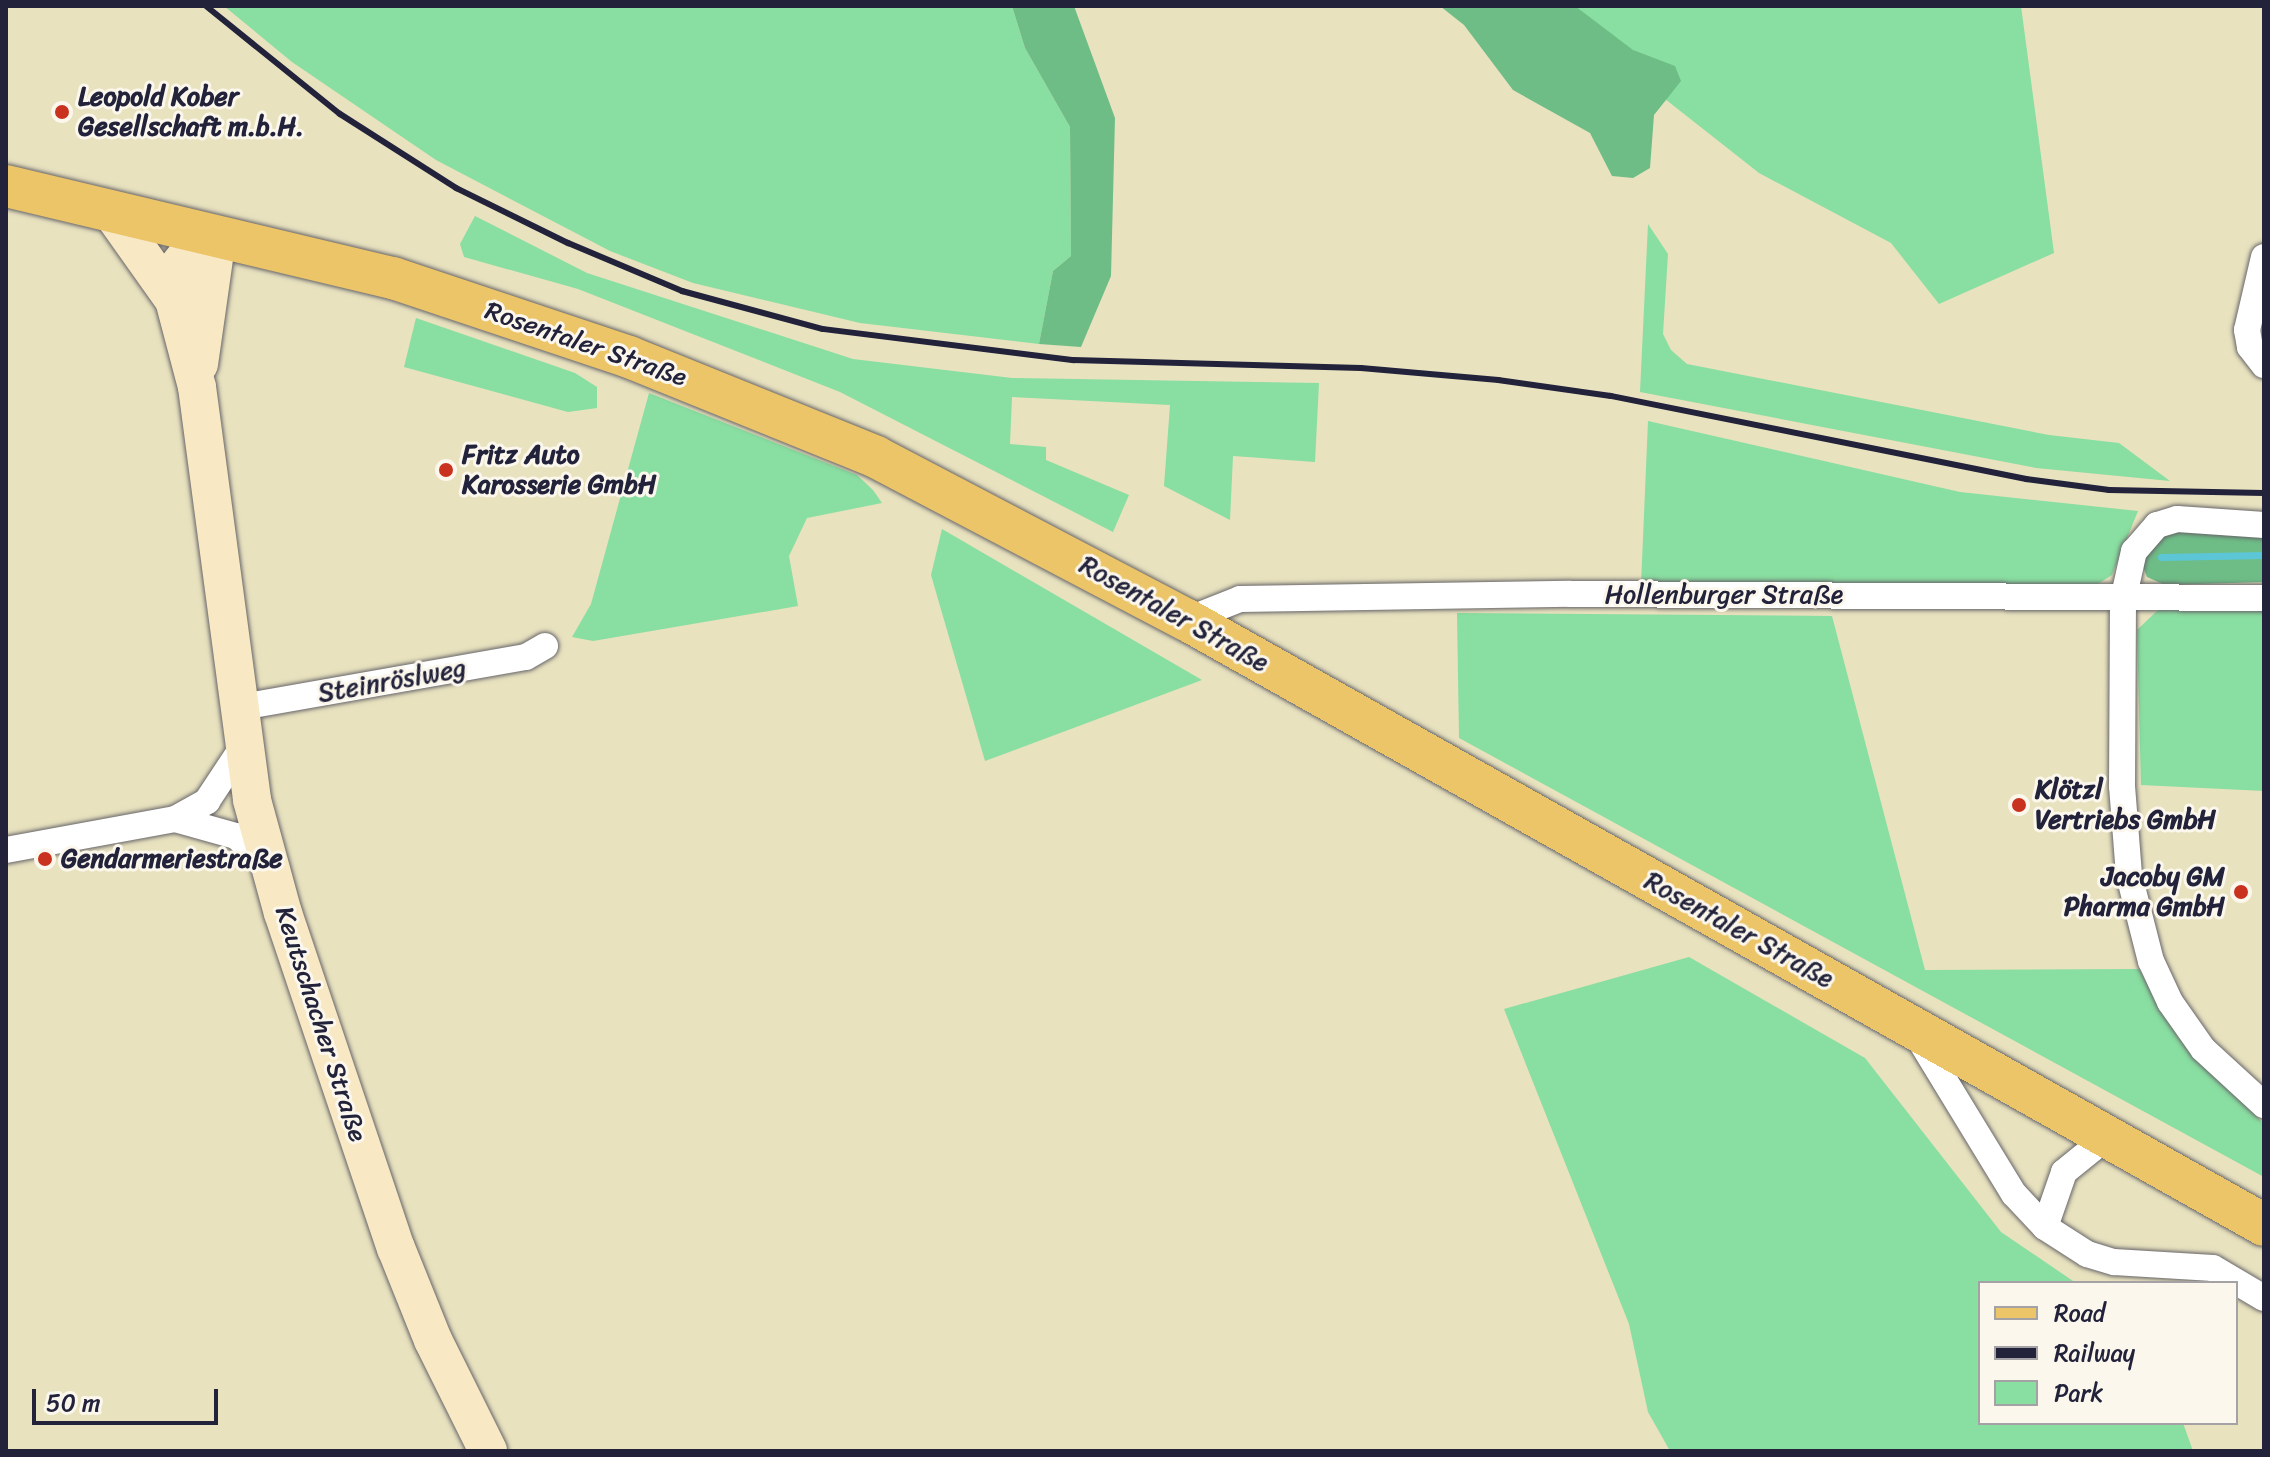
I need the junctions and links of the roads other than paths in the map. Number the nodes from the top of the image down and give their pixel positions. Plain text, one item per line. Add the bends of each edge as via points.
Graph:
1 (6, 186) edge
2 (110, 210) junction
3 (217, 237) junction
4 (2264, 257) edge
5 (174, 300) junction
6 (2264, 365) edge
7 (197, 387) junction
8 (2264, 525) edge
9 (2264, 598) edge
10 (2123, 600) junction
11 (1187, 620) junction
12 (545, 646) dead end
13 (236, 708) junction
14 (242, 748) junction
15 (252, 800) junction
16 (193, 815) junction
17 (6, 850) edge
18 (271, 868) junction
19 (1912, 1027) junction
20 (2264, 1105) edge
21 (2107, 1137) junction
22 (2264, 1225) edge
23 (2045, 1227) junction
24 (2235, 1281) edge
25 (2238, 1283) edge
26 (2264, 1298) edge
27 (488, 1451) edge

1 - 2 main road, Rosentaler Straße
2 - 3 main road, Rosentaler Straße
2 - 5 main road
3 - 5 main road via 193,247 180,264
3 - 7 main road
3 - 11 main road, Rosentaler Straße via 393,278 748,402 929,484
4 - 6 street via 2247,330 2250,347
5 - 7 main road
7 - 13 main road, Keutschacher Straße
8 - 10 street via 2177,519 2157,525 2134,551
9 - 10 street, Hollenburger Straße
10 - 11 street, Hollenburger Straße via 1584,594 1240,599
10 - 20 street via 2122,786 2138,922 2170,1002 2203,1049
11 - 19 main road, Rosentaler Straße
12 - 13 street, Steinröslweg via 526,657
13 - 14 main road, Keutschacher Straße
14 - 15 main road, Keutschacher Straße
14 - 16 street
15 - 16 street via 240,816
15 - 18 main road, Keutschacher Straße
16 - 17 street
16 - 18 street via 236,836
18 - 27 main road, Keutschacher Straße via 396,1248 433,1340
19 - 21 main road, Rosentaler Straße
19 - 23 street via 2014,1194
21 - 22 main road, Rosentaler Straße
21 - 23 street via 2064,1172
23 - 24 street via 2087,1254 2114,1262 2213,1268
25 - 26 street

